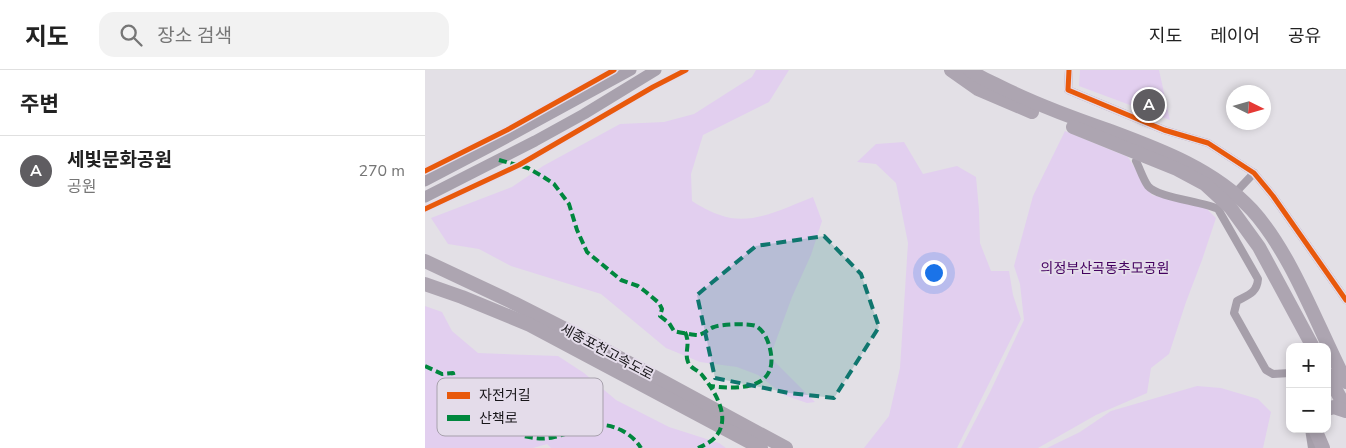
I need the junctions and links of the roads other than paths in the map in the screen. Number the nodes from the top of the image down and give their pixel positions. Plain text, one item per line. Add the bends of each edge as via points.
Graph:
1 (631, 70) edge
2 (656, 70) edge
3 (951, 70) edge
4 (970, 70) edge
5 (1069, 70) edge
6 (1136, 161) dead end
7 (1254, 174) junction
8 (425, 181) edge
9 (1237, 191) dead end
10 (425, 198) edge
11 (429, 262) edge
12 (425, 284) edge
13 (1346, 300) edge
14 (1311, 343) edge
15 (1286, 373) edge
16 (1339, 379) edge
17 (1331, 396) edge
18 (1331, 408) edge
19 (1346, 410) edge
20 (1310, 433) edge
21 (1317, 433) edge
22 (761, 448) edge
23 (786, 448) edge
24 (1312, 448) edge
25 (1323, 448) edge

1 - 8 main road
2 - 10 main road via 584,114
3 - 14 highway via 978,90 1177,169 1205,184 1230,207 1259,247
4 - 16 highway via 1034,104 1160,150 1201,170 1228,189 1251,210 1275,241 1295,278
5 - 7 street via 1068,90 1164,130 1208,143
6 - 15 street via 1149,186 1158,193 1220,208 1258,279 1253,293 1237,301 1234,313 1265,370 1273,374
7 - 9 street
7 - 13 street
11 - 23 highway, 세종포천고속도로 via 571,332
12 - 22 highway, 세종포천고속도로 via 530,325
16 - 17 highway
16 - 19 highway
18 - 19 highway
20 - 24 street
21 - 25 highway

